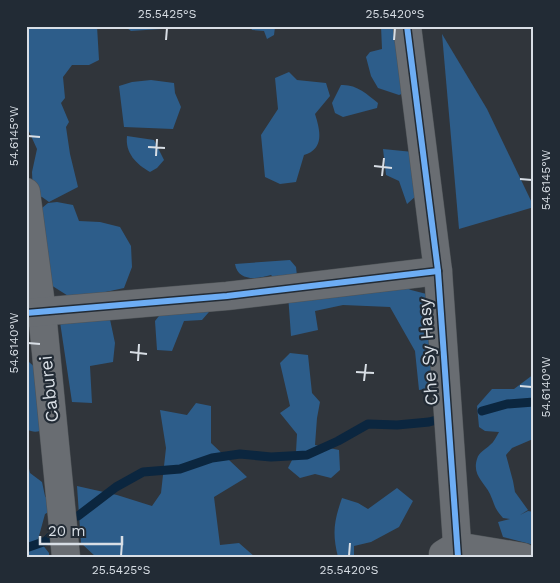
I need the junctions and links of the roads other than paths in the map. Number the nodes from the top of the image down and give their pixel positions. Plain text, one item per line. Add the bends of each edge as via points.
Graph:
1 (406, 26) edge
2 (26, 192) edge
3 (438, 271) junction
4 (34, 312) edge
5 (451, 553) edge
6 (66, 557) edge
7 (523, 557) edge

1 - 3 street, Che Sy Hasy
2 - 4 street, Caburei
3 - 4 street via 228,296
3 - 5 street, Che Sy Hasy
4 - 6 street, Caburei
5 - 7 street

